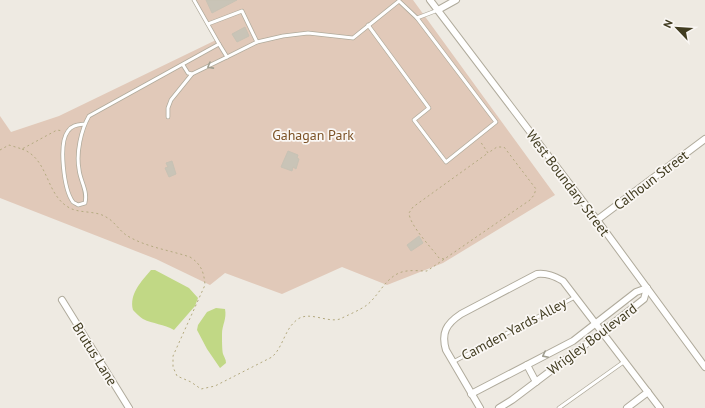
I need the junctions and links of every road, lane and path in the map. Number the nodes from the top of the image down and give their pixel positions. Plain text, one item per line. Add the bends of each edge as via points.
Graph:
1 (194, 0) edge
2 (430, 0) edge
3 (456, 0) edge
4 (438, 10) junction
5 (417, 18) junction
6 (208, 24) junction
7 (368, 26) junction
8 (257, 42) junction
9 (219, 44) junction
10 (227, 57) junction
11 (183, 65) junction
12 (192, 74) junction
13 (168, 117) dead end
14 (85, 124) junction
15 (68, 131) junction
16 (478, 137) junction
17 (705, 139) edge
18 (22, 149) junction
19 (0, 150) edge
20 (488, 153) junction
21 (597, 220) junction
22 (444, 259) junction
23 (647, 288) junction
24 (576, 297) junction
25 (62, 300) dead end
26 (596, 324) junction
27 (602, 332) junction
28 (625, 361) junction
29 (453, 362) junction
30 (527, 365) junction
31 (705, 366) edge
32 (536, 382) junction
33 (648, 392) junction
34 (471, 394) junction
35 (129, 408) edge
36 (480, 408) edge
37 (499, 408) edge
38 (559, 408) edge
39 (627, 408) edge
40 (660, 408) edge

1 - 6 lane
2 - 4 street, West Boundary Street
3 - 4 street
4 - 5 lane
4 - 21 street, West Boundary Street
5 - 7 lane via 399,1
5 - 16 lane via 496,122
6 - 8 lane via 242,11
6 - 9 lane
7 - 8 lane via 353,38 308,33
7 - 16 lane via 429,108 414,120 446,162
8 - 10 lane
9 - 10 lane
9 - 11 lane
10 -> 12 lane
11 - 12 lane via 188,73
11 - 14 lane via 89,116
12 - 13 lane via 171,100
14 - 15 lane via 75,125
14 - 15 lane via 80,143 79,169 86,197 85,202 78,205 73,202 65,180 62,157
15 - 18 path via 57,130
16 - 20 path
17 - 21 street, Calhoun Street
18 - 19 path via 9,145
18 - 22 path via 35,156 52,189 68,206 75,210 105,216 126,235 190,257 201,267 205,285 174,356 174,367 177,376 201,389 215,386 272,357 277,353 289,328 299,318 313,316 338,319 367,305 398,273 427,271
20 - 22 path via 409,213 417,229 439,258
20 - 22 path via 497,146 504,147 536,192 530,200
21 - 23 street, West Boundary Street
23 - 26 street, Wrigley Boulevard via 636,292
23 - 27 street, Wrigley Boulevard via 644,299
23 - 31 street, West Boundary Street
24 - 26 street
24 - 29 lane, Camden Yards Alley
24 - 29 street via 563,281 549,274 537,274 468,310 454,318 445,331 444,344
25 - 35 street, Brutus Lane
26 - 27 street
26 -> 30 street, Wrigley Boulevard via 573,341
27 - 28 street
27 - 32 street, Wrigley Boulevard
28 - 33 street
28 - 38 lane
29 - 34 street
30 - 32 street
30 - 34 street, Wrigley Boulevard
32 - 37 street, Wrigley Boulevard
33 - 39 street
33 - 40 street
34 - 36 street

